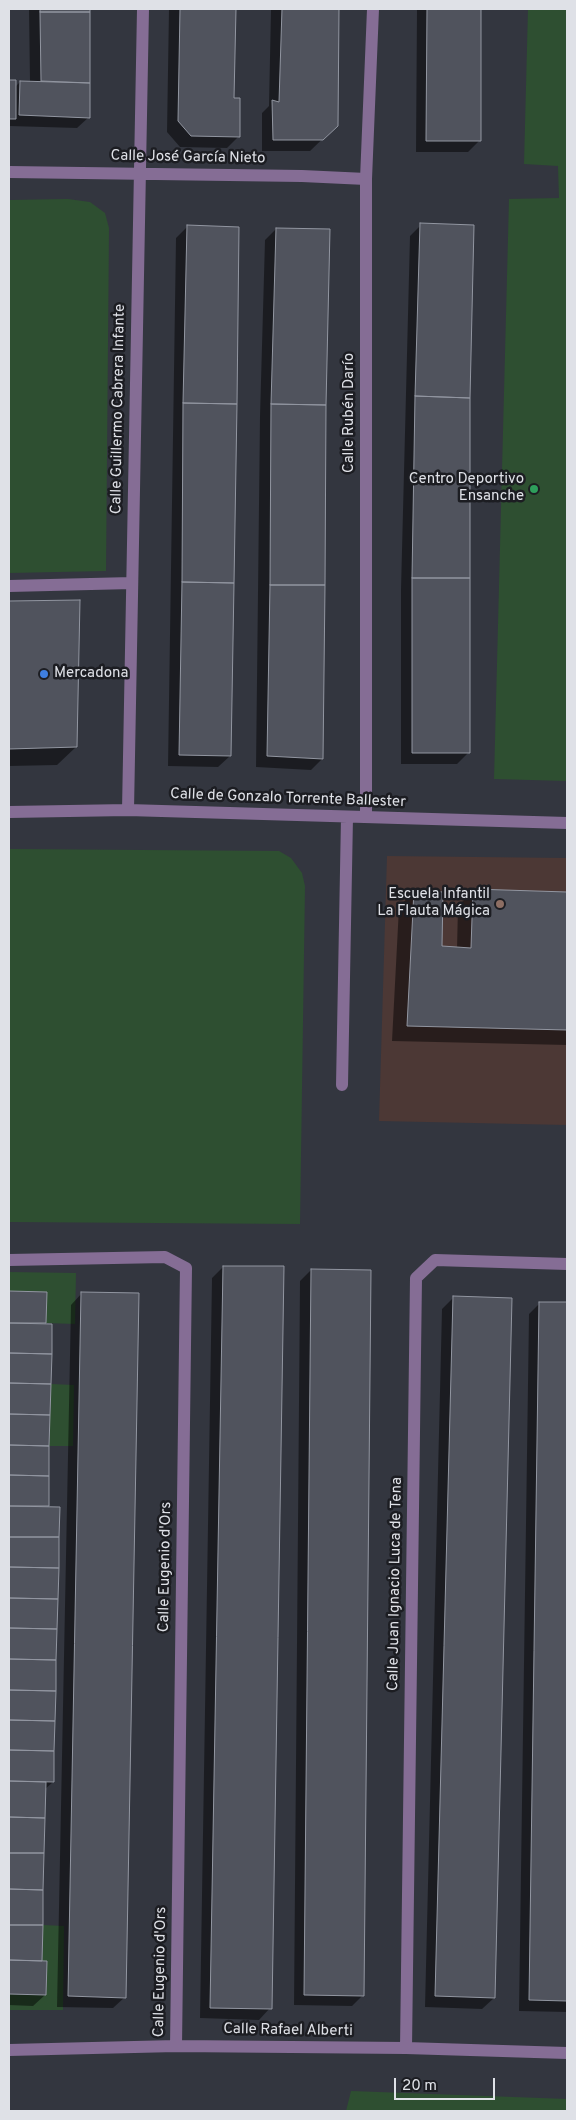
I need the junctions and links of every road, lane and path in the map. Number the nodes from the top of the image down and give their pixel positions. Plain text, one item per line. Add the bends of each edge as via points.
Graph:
1 (143, 9) edge
2 (373, 9) edge
3 (9, 172) edge
4 (139, 173) junction
5 (366, 179) junction
6 (132, 583) junction
7 (9, 586) edge
8 (128, 810) junction
9 (9, 812) edge
10 (347, 817) junction
11 (366, 818) junction
12 (567, 823) edge
13 (342, 1084) dead end
14 (9, 1260) edge
15 (567, 1264) edge
16 (176, 2046) junction
17 (406, 2048) junction
18 (9, 2050) edge
19 (567, 2053) edge

1 - 4 street, Calle Guillermo Cabrera Infante
2 - 5 street, Calle Rubén Darío
3 - 4 street, Calle José García Nieto
4 - 5 street, Calle José García Nieto
4 - 6 street, Calle Guillermo Cabrera Infante
5 - 11 street, Calle Rubén Darío
6 - 7 street
6 - 8 street, Calle Guillermo Cabrera Infante
8 - 9 street, Calle de Gonzalo Torrente Ballester
8 - 10 street, Calle de Gonzalo Torrente Ballester
10 - 11 street, Calle de Gonzalo Torrente Ballester
10 - 13 street
11 - 12 street, Calle de Gonzalo Torrente Ballester
14 - 16 street, Calle Eugenio d'Ors via 165,1257 186,1268
15 - 17 street, Calle Juan Ignacio Luca de Tena via 435,1260 416,1278
16 - 17 street, Calle Rafael Alberti
16 - 18 street, Calle Rafael Alberti
17 - 19 street, Calle Rafael Alberti

